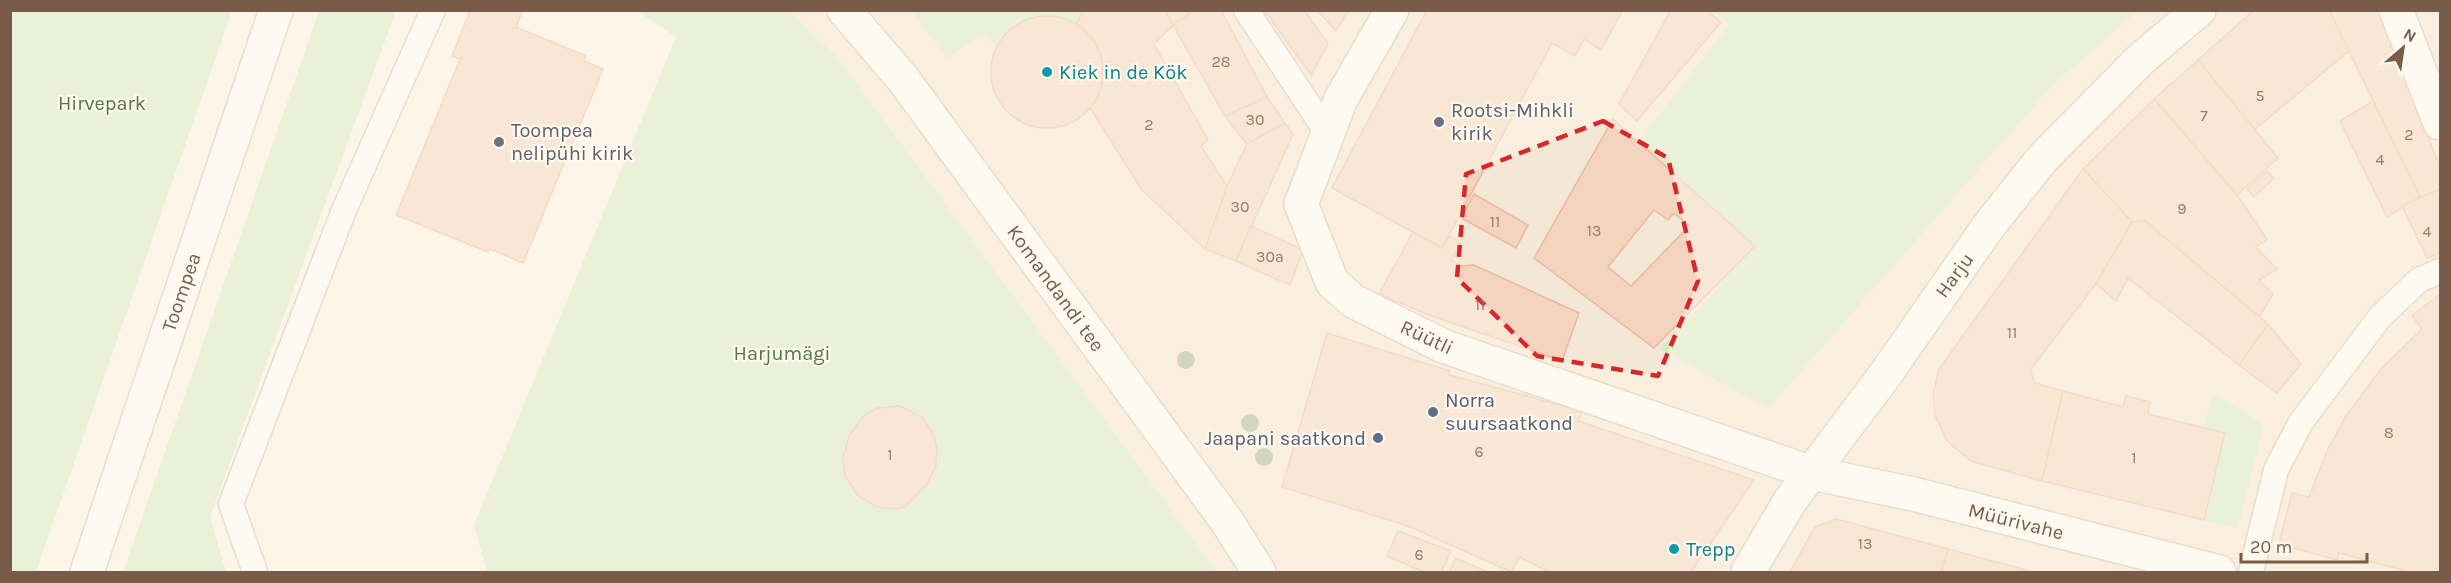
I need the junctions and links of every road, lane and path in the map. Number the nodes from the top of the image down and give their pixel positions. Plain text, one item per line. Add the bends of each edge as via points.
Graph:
1 (276, 10) edge
2 (433, 10) edge
3 (844, 10) edge
4 (1246, 10) edge
5 (1392, 10) edge
6 (2199, 10) edge
7 (2396, 10) edge
8 (2440, 123) edge
9 (1328, 134) junction
10 (2440, 271) edge
11 (1812, 473) junction
12 (87, 573) edge
13 (255, 573) edge
14 (1259, 573) edge
15 (1748, 573) edge
16 (2219, 573) edge
17 (2251, 573) edge

1 - 12 street, Toompea
2 - 13 lane via 344,210 231,504
3 - 14 street, Komandandi tee via 903,79 1219,511
4 - 9 lane
5 - 9 street, Rüütli via 1341,99
6 - 11 street, Harju via 2164,38 2042,159
7 - 8 street
9 - 11 street, Rüütli via 1301,204 1332,282 1353,301 1443,346
10 - 17 lane via 2419,280 2380,317 2301,422 2276,470
11 - 15 street, Harju via 1790,501
11 - 16 street, Müürivahe via 1913,494

